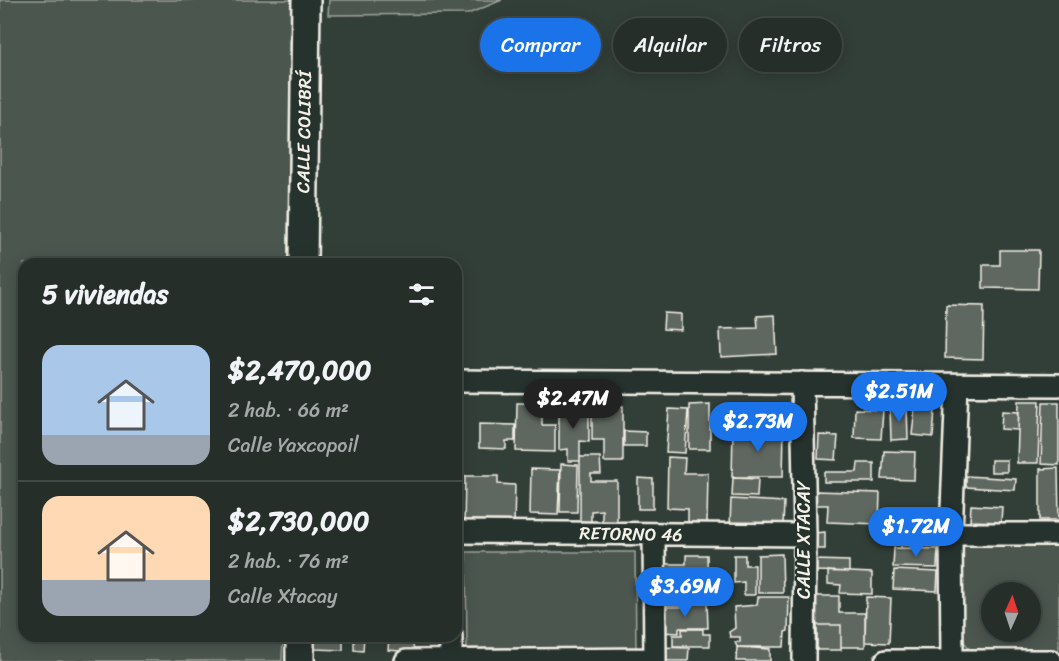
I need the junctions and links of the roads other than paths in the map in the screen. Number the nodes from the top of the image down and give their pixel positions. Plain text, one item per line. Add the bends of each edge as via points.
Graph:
1 (306, 0) edge
2 (303, 258) edge
3 (462, 381) edge
4 (802, 383) junction
5 (957, 385) junction
6 (1059, 385) edge
7 (462, 532) edge
8 (654, 534) junction
9 (951, 534) junction
10 (1059, 534) edge
11 (805, 535) junction
12 (300, 642) edge
13 (451, 642) edge
14 (451, 659) junction
15 (655, 660) edge
16 (952, 660) edge
17 (300, 661) edge
18 (406, 661) edge
19 (804, 661) edge
20 (886, 661) edge
21 (1051, 661) edge

1 - 2 street, CALLE COLIBRÍ
3 - 4 street
4 - 5 street
4 - 11 street, CALLE XTACAY
5 - 6 street
5 - 9 street
7 - 8 street, RETORNO 46
8 - 11 street, RETORNO 46
8 - 15 street
9 - 10 street
9 - 16 street
11 - 19 street, CALLE XTACAY
12 - 17 street
13 - 14 street
14 - 15 street
14 - 18 street
16 - 20 street
16 - 21 street

